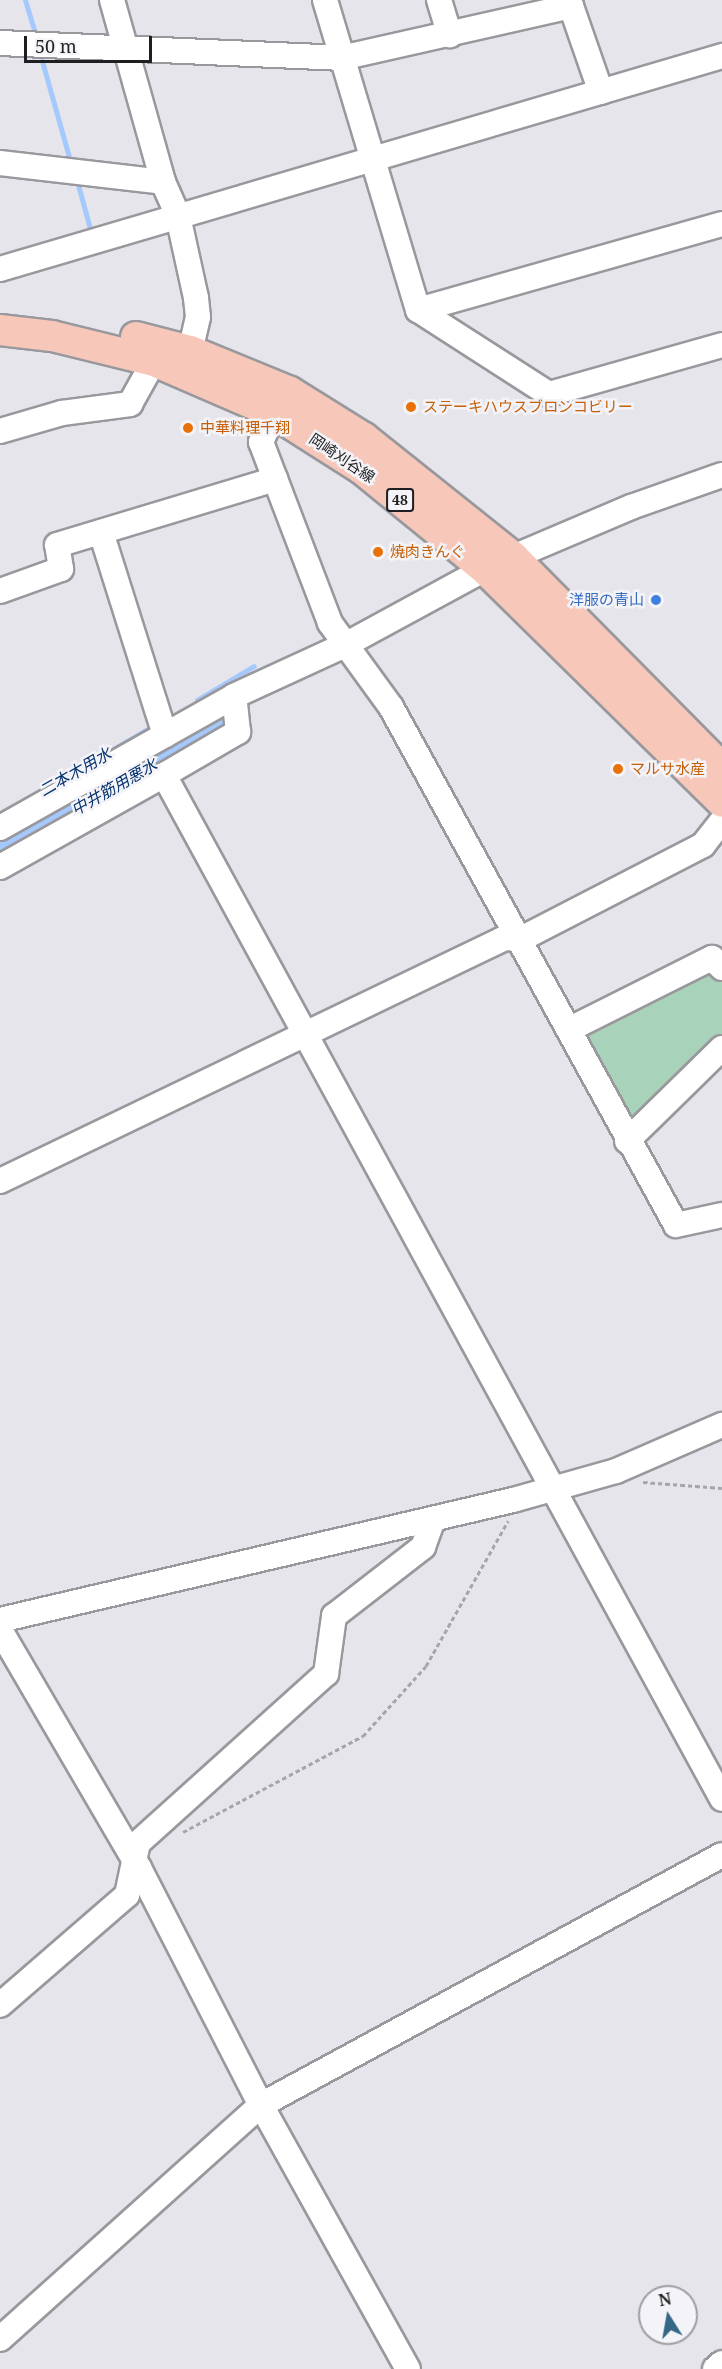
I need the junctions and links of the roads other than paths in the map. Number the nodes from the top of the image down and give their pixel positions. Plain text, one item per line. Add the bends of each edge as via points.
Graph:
1 (112, 0) edge
2 (325, 0) edge
3 (439, 0) edge
4 (450, 35) junction
5 (0, 43) edge
6 (126, 49) junction
7 (722, 56) edge
8 (341, 58) junction
9 (601, 92) junction
10 (371, 159) junction
11 (0, 163) edge
12 (163, 182) junction
13 (178, 216) junction
14 (722, 224) edge
15 (0, 269) edge
16 (418, 310) junction
17 (0, 312) edge
18 (0, 330) edge
19 (722, 345) edge
20 (190, 351) junction
21 (154, 362) junction
22 (274, 413) junction
23 (0, 431) edge
24 (722, 475) edge
25 (276, 479) junction
26 (101, 532) junction
27 (513, 557) junction
28 (485, 569) junction
29 (0, 591) edge
30 (345, 645) junction
31 (234, 696) junction
32 (165, 735) junction
33 (722, 768) edge
34 (164, 775) junction
35 (722, 802) edge
36 (722, 821) edge
37 (0, 828) edge
38 (0, 867) edge
39 (521, 939) junction
40 (722, 968) edge
41 (570, 1029) junction
42 (305, 1034) junction
43 (722, 1048) edge
44 (627, 1142) junction
45 (0, 1181) edge
46 (721, 1218) edge
47 (722, 1425) edge
48 (551, 1489) junction
49 (433, 1520) junction
50 (1, 1633) edge
51 (722, 1799) edge
52 (722, 1855) edge
53 (135, 1861) junction
54 (0, 2005) edge
55 (261, 2105) junction
56 (0, 2339) edge
57 (722, 2363) edge
58 (408, 2369) edge
59 (715, 2369) edge

1 - 6 street
2 - 8 street
3 - 4 street
4 - 8 street
4 - 9 street via 571,6
5 - 6 street
6 - 8 street
6 - 12 street
7 - 9 street
8 - 10 street
9 - 10 street
10 - 13 street
10 - 16 street
11 - 12 street
12 - 13 street
13 - 15 street
13 - 20 street via 198,317
14 - 16 street
16 - 19 street via 549,394
17 - 20 main road, 岡崎刈谷線 / 48 via 76,322
18 - 21 main road, 岡崎刈谷線 / 48 via 52,336
20 - 27 main road, 岡崎刈谷線 / 48 via 290,392 364,438
21 - 22 main road, 岡崎刈谷線 / 48
21 - 23 street via 130,404 62,413
22 - 25 street via 261,442
22 - 28 main road, 岡崎刈谷線 / 48 via 362,469
24 - 27 street via 631,507
25 - 26 street
25 - 30 street via 330,622
26 - 29 street via 57,545 61,569
26 - 32 street
27 - 28 street
27 - 33 main road, 岡崎刈谷線 / 48
28 - 30 street
28 - 35 main road, 岡崎刈谷線 / 48
30 - 31 street
30 - 39 street via 391,708
31 - 32 street
31 - 34 street via 238,732
32 - 37 street
34 - 38 street
34 - 42 street
36 - 39 street via 703,844
39 - 41 street
39 - 42 street via 505,939
40 - 41 street via 712,958
41 - 44 street
42 - 45 street
42 - 48 street
43 - 44 street
44 - 46 street via 676,1225
47 - 48 street via 616,1471
48 - 49 street
48 - 51 street
49 - 50 street
49 - 53 street via 423,1546 334,1616 326,1674 138,1843
50 - 53 street
52 - 55 street
53 - 54 street via 127,1895
53 - 55 street
55 - 56 street
55 - 58 street
57 - 59 street

